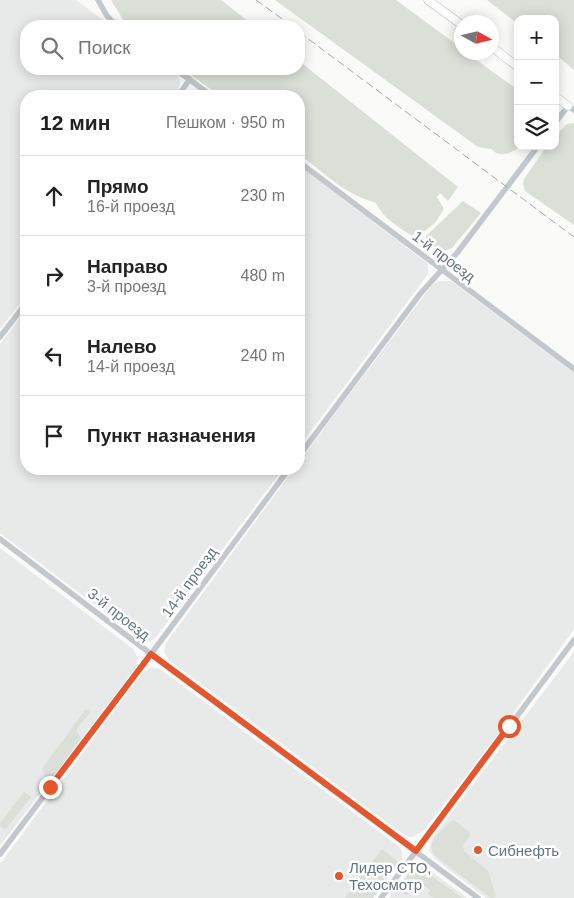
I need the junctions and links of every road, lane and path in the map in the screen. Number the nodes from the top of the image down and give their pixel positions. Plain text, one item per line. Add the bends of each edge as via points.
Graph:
1 (98, 0) edge
2 (428, 0) edge
3 (454, 19) edge
4 (111, 20) edge
5 (499, 52) edge
6 (514, 64) edge
7 (184, 75) edge
8 (190, 79) junction
9 (182, 90) edge
10 (204, 90) edge
11 (559, 99) edge
12 (571, 108) edge
13 (559, 119) edge
14 (535, 150) edge
15 (305, 167) edge
16 (442, 270) junction
17 (20, 311) edge
18 (0, 337) edge
19 (574, 369) edge
20 (305, 448) edge
21 (285, 475) edge
22 (0, 539) edge
23 (574, 640) edge
24 (151, 654) junction
25 (416, 851) junction
26 (0, 854) edge
27 (381, 898) edge
28 (478, 898) edge

1 - 4 street
2 - 3 main road
5 - 6 main road
7 - 8 street
8 - 9 street
8 - 10 street
11 - 12 main road
12 - 13 street
14 - 16 street
15 - 16 street, 1-й проезд
16 - 19 street, 1-й проезд
16 - 20 street via 420,294
17 - 18 street
21 - 24 street, 14-й проезд
22 - 24 street, 3-й проезд
23 - 25 street
24 - 25 street, 3-й проезд
24 - 26 street, 14-й проезд
25 - 27 street
25 - 28 street, 3-й проезд

